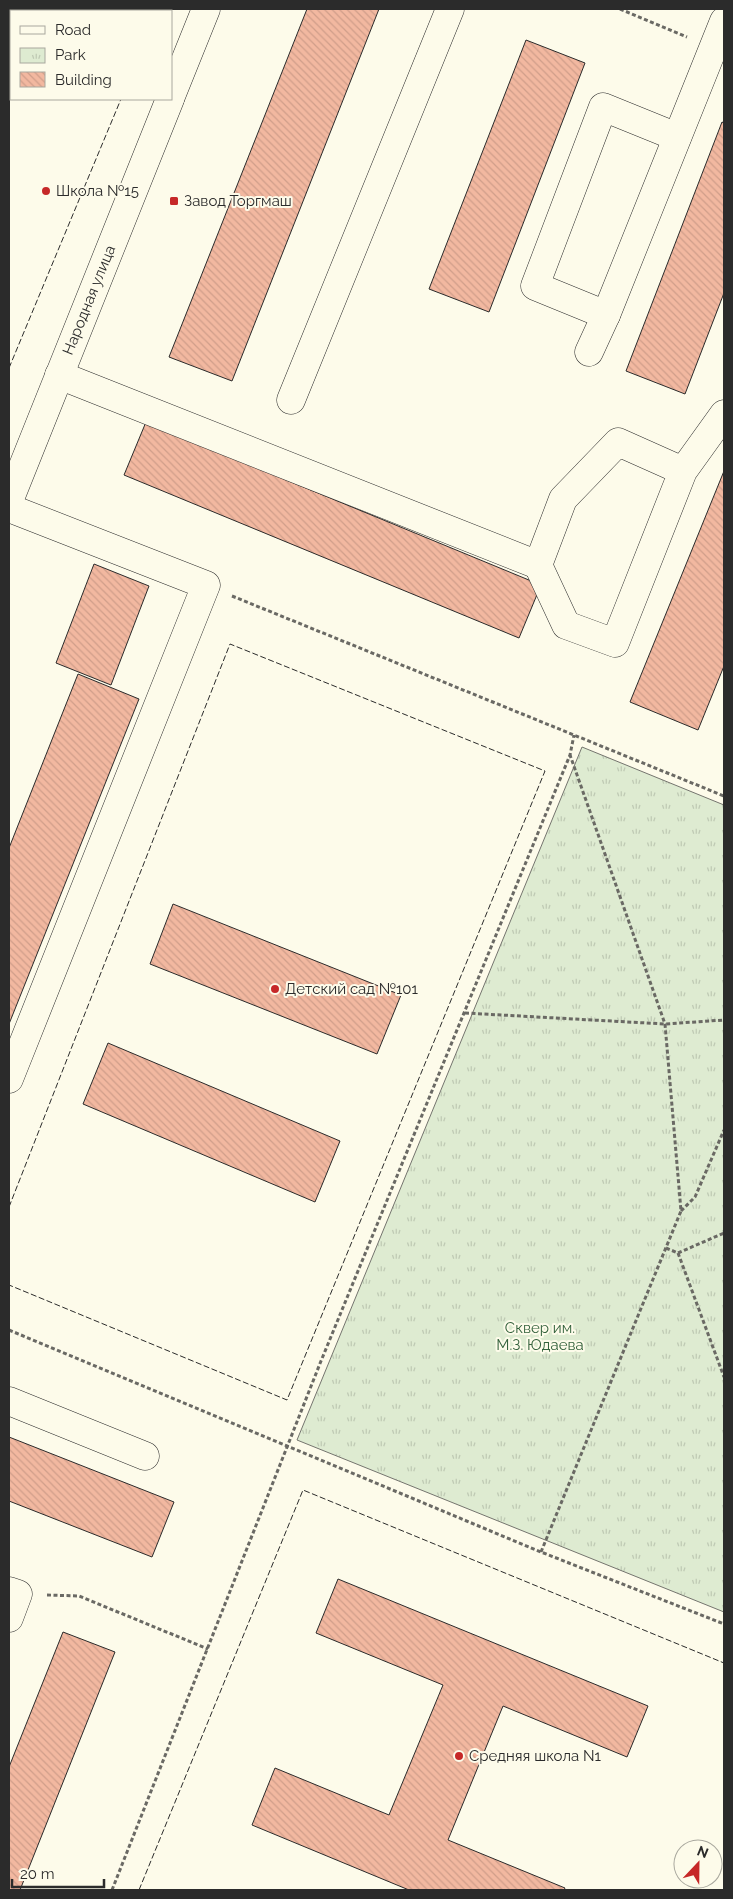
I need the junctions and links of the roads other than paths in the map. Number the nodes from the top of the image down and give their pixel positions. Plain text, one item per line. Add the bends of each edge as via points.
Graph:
1 (206, 9) edge
2 (450, 9) edge
3 (724, 21) edge
4 (172, 95) edge
5 (170, 100) edge
6 (677, 137) junction
7 (606, 315) junction
8 (589, 352) dead end
9 (59, 375) junction
10 (291, 400) dead end
11 (724, 414) edge
12 (683, 471) junction
13 (9, 501) edge
14 (9, 508) edge
15 (538, 564) junction
16 (9, 1079) edge
17 (9, 1401) edge
18 (145, 1456) dead end

1 - 4 street, Народная улица
2 - 10 street
3 - 6 street
5 - 9 street, Народная улица
6 - 7 street
6 - 7 street via 603,107 535,286
7 - 8 street
9 - 13 street, Народная улица
9 - 15 street
11 - 12 street
12 - 15 street via 618,442 563,499
12 - 15 street via 615,643 566,625
14 - 16 street via 206,585
17 - 18 street

